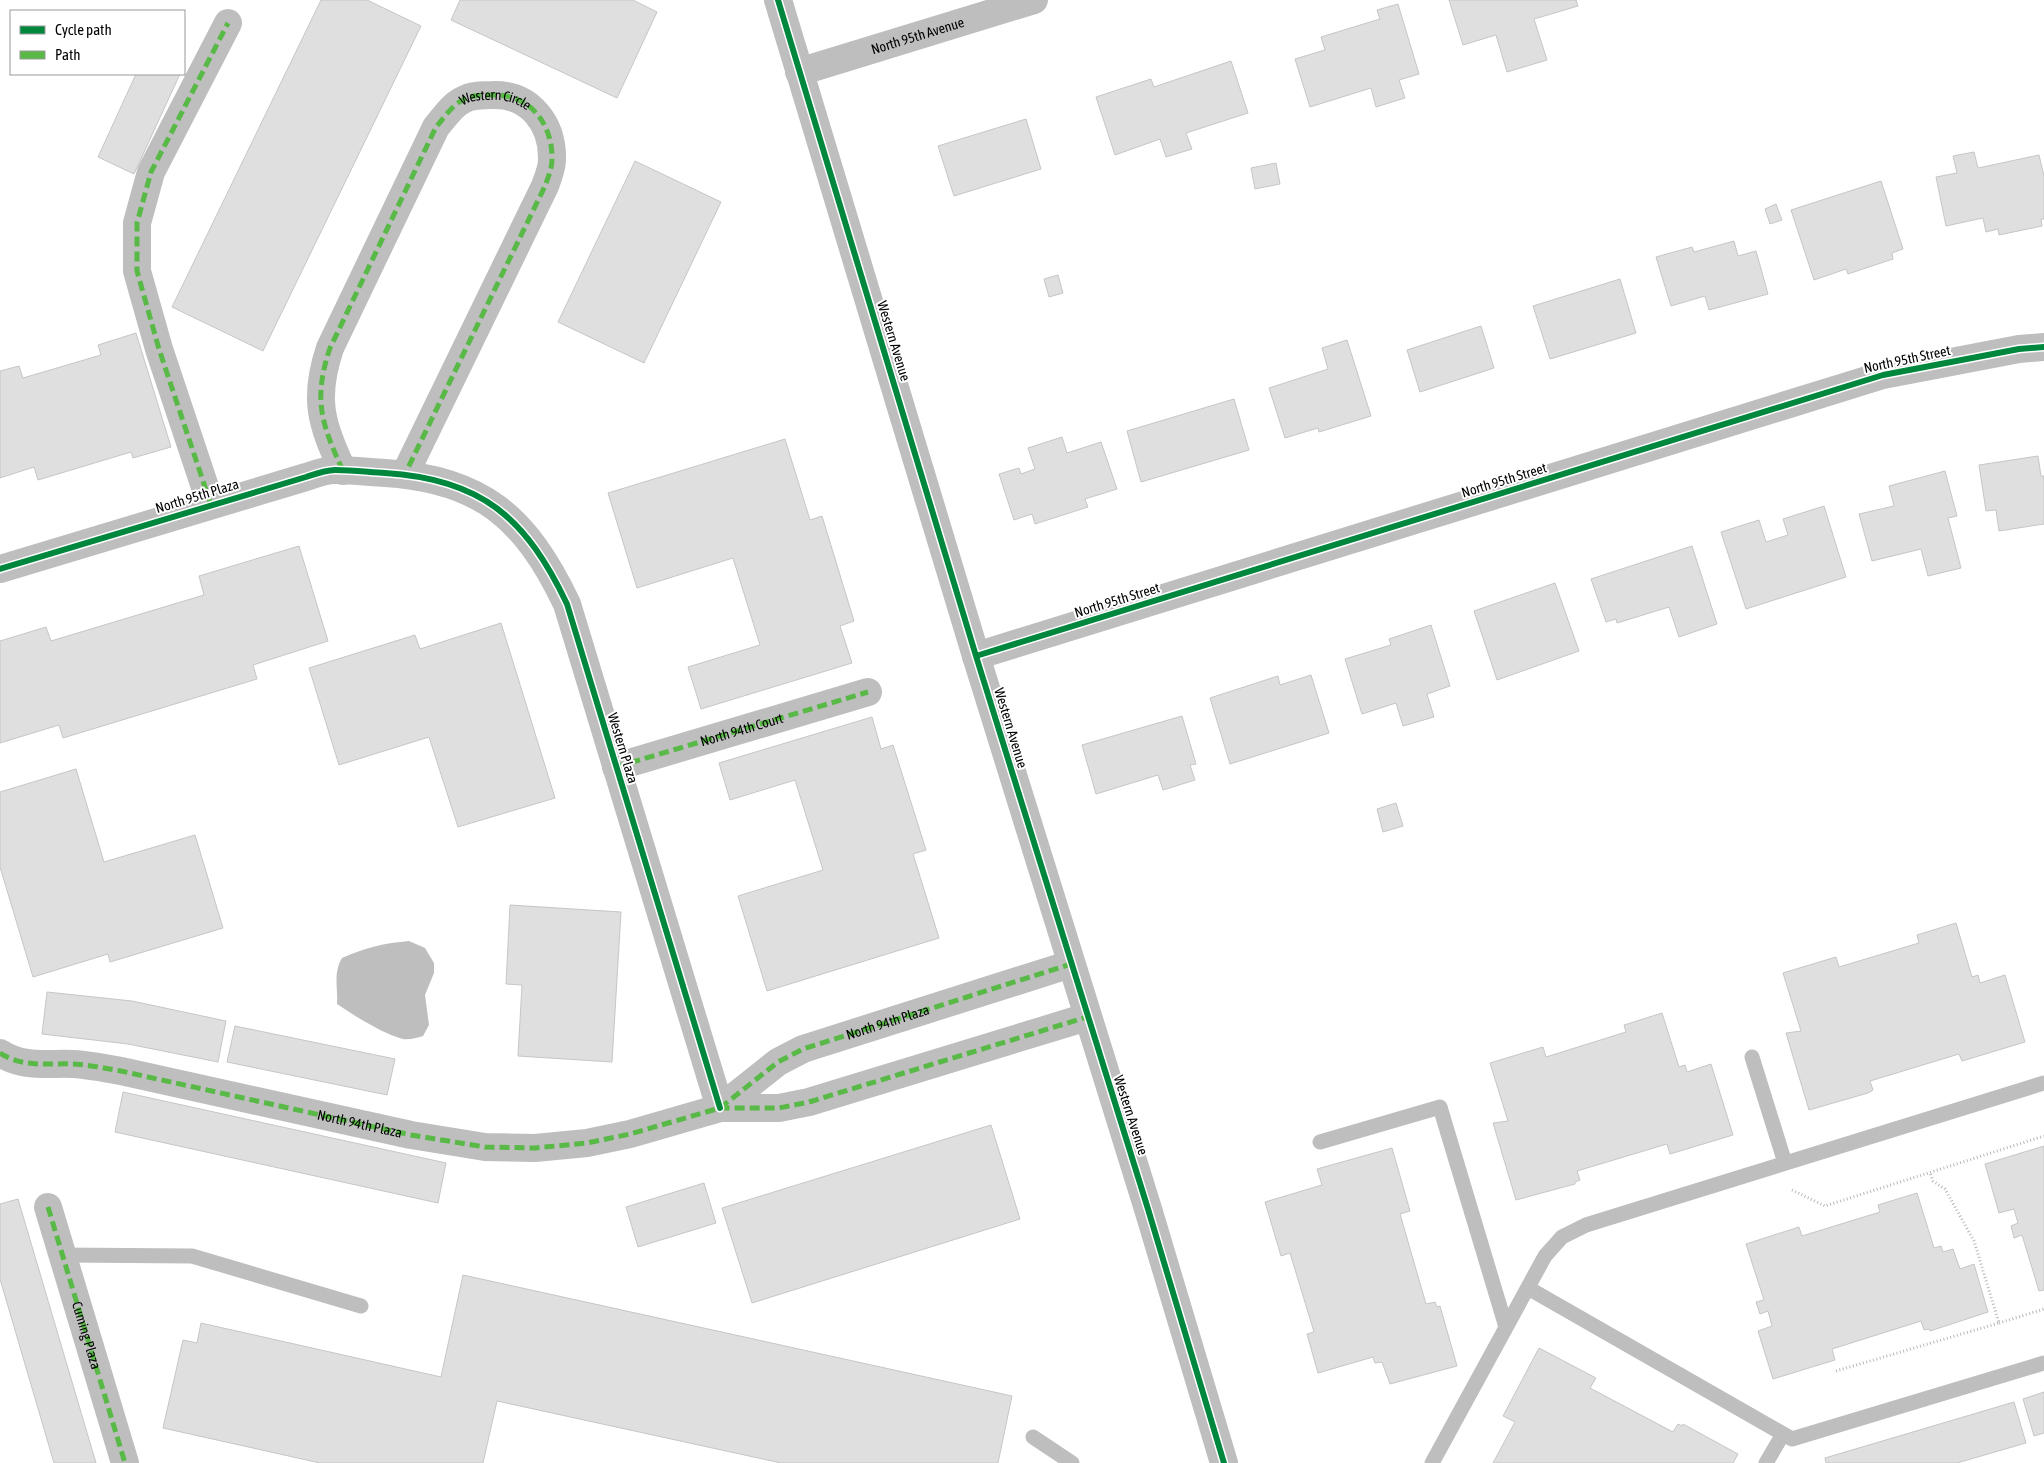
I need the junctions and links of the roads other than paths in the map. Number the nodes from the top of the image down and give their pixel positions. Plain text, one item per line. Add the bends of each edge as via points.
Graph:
1 (778, 0) edge
2 (1034, 0) edge
3 (228, 22) dead end
4 (799, 72) junction
5 (2044, 347) edge
6 (343, 470) junction
7 (405, 474) junction
8 (211, 505) junction
9 (0, 568) edge
10 (976, 656) junction
11 (868, 692) dead end
12 (616, 767) junction
13 (1071, 964) junction
14 (1087, 1017) junction
15 (0, 1053) edge
16 (1752, 1057) dead end
17 (2044, 1082) edge
18 (720, 1108) junction
19 (1320, 1142) dead end
20 (1780, 1164) junction
21 (48, 1208) dead end
22 (62, 1255) junction
23 (1528, 1288) junction
24 (361, 1306) dead end
25 (1506, 1327) junction
26 (2044, 1363) edge
27 (1783, 1434) junction
28 (1033, 1437) dead end
29 (125, 1463) edge
30 (1072, 1463) edge
31 (1224, 1463) edge
32 (1432, 1463) edge
33 (1766, 1463) edge

1 - 4 street, Western Avenue
2 - 4 street, North 95th Avenue
3 - 8 street via 151,172 137,223 138,271 159,348
4 - 10 street, Western Avenue
5 - 10 street, North 95th Street via 1884,375
6 - 7 street, North 95th Plaza
6 - 7 street, Western Circle via 330,441 319,394 330,348 436,127 463,99 504,95 529,105 543,119 552,161 545,186
6 - 8 street, North 95th Plaza via 306,477
7 - 12 street, Western Plaza via 448,483 484,499 504,513 536,549 567,604
8 - 9 street, North 95th Plaza
10 - 13 street, Western Avenue
11 - 12 street, North 94th Court
12 - 18 street, Western Plaza
13 - 14 street, Western Avenue
13 - 18 street, North 94th Plaza via 803,1049 778,1062
14 - 18 street, North 94th Plaza via 809,1102 779,1108
14 - 31 street, Western Avenue
15 - 18 street, North 94th Plaza via 25,1064 75,1064 121,1070 411,1135 485,1147 535,1148 587,1143
16 - 20 lane
17 - 20 lane
19 - 25 lane via 1440,1107
20 - 23 lane via 1586,1225 1562,1237 1545,1256
21 - 22 street, Cuming Plaza
22 - 24 lane via 192,1256
22 - 29 street, Cuming Plaza
23 - 25 lane
23 - 27 lane
25 - 32 lane
26 - 27 lane via 1792,1440
27 - 33 lane
28 - 30 lane

